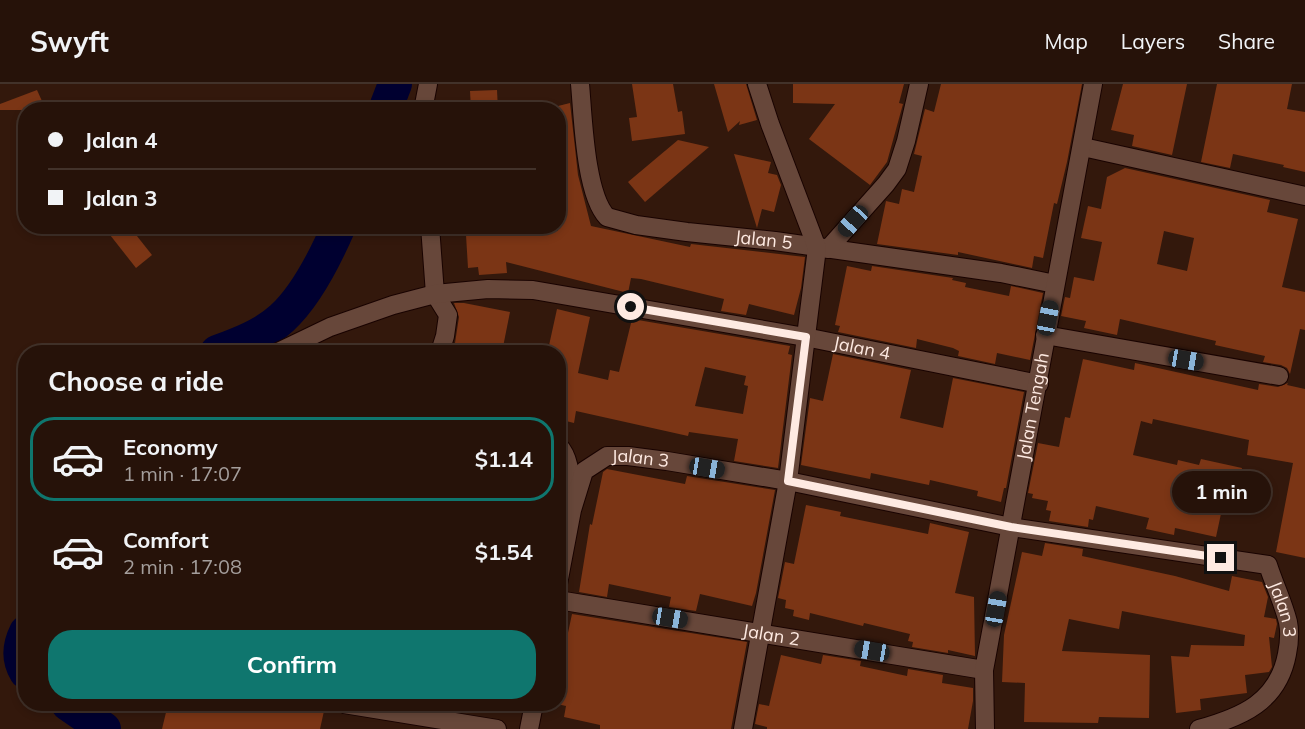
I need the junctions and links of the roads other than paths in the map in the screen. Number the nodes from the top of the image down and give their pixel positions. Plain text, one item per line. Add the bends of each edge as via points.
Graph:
1 (428, 84) edge
2 (580, 84) edge
3 (757, 84) edge
4 (919, 84) edge
5 (1093, 84) edge
6 (425, 102) edge
7 (1083, 147) junction
8 (1305, 196) edge
9 (431, 234) edge
10 (822, 249) junction
11 (1055, 285) junction
12 (435, 294) junction
13 (1045, 336) junction
14 (806, 337) junction
15 (293, 345) edge
16 (442, 345) edge
17 (1279, 376) dead end
18 (1039, 384) junction
19 (566, 458) edge
20 (788, 481) junction
21 (572, 510) junction
22 (1011, 527) junction
23 (566, 542) edge
24 (566, 601) edge
25 (760, 632) junction
26 (984, 670) junction
27 (387, 711) edge
28 (533, 711) edge
29 (497, 729) edge
30 (529, 729) edge
31 (743, 729) edge
32 (985, 729) edge
33 (1199, 729) edge

1 - 6 street
2 - 10 street, Jalan 5 via 588,160 598,204 607,217 636,225
3 - 10 street
4 - 10 street via 897,169
5 - 7 street, Jalan Tengah
7 - 8 street
7 - 11 street, Jalan Tengah
9 - 12 street
10 - 11 street, Jalan 5 via 1001,273
10 - 14 street
11 - 13 street, Jalan Tengah
12 - 14 street, Jalan 4 via 533,290
12 - 15 street, Jalan 4 via 330,327
12 - 16 street via 448,315
13 - 17 street
13 - 18 street, Jalan Tengah
14 - 18 street, Jalan 4
14 - 20 street
18 - 22 street, Jalan Tengah
19 - 21 street
20 - 21 street, Jalan 3 via 667,461 607,456 584,471
20 - 22 street, Jalan 3
20 - 25 street
21 - 23 street
22 - 26 street, Jalan Tengah
22 - 33 street, Jalan 3 via 1268,565 1288,624 1289,644 1275,687 1258,705 1242,714
24 - 25 street, Jalan 2
25 - 26 street, Jalan 2
25 - 31 street
26 - 32 street, Jalan Tengah
27 - 29 street
28 - 30 street

